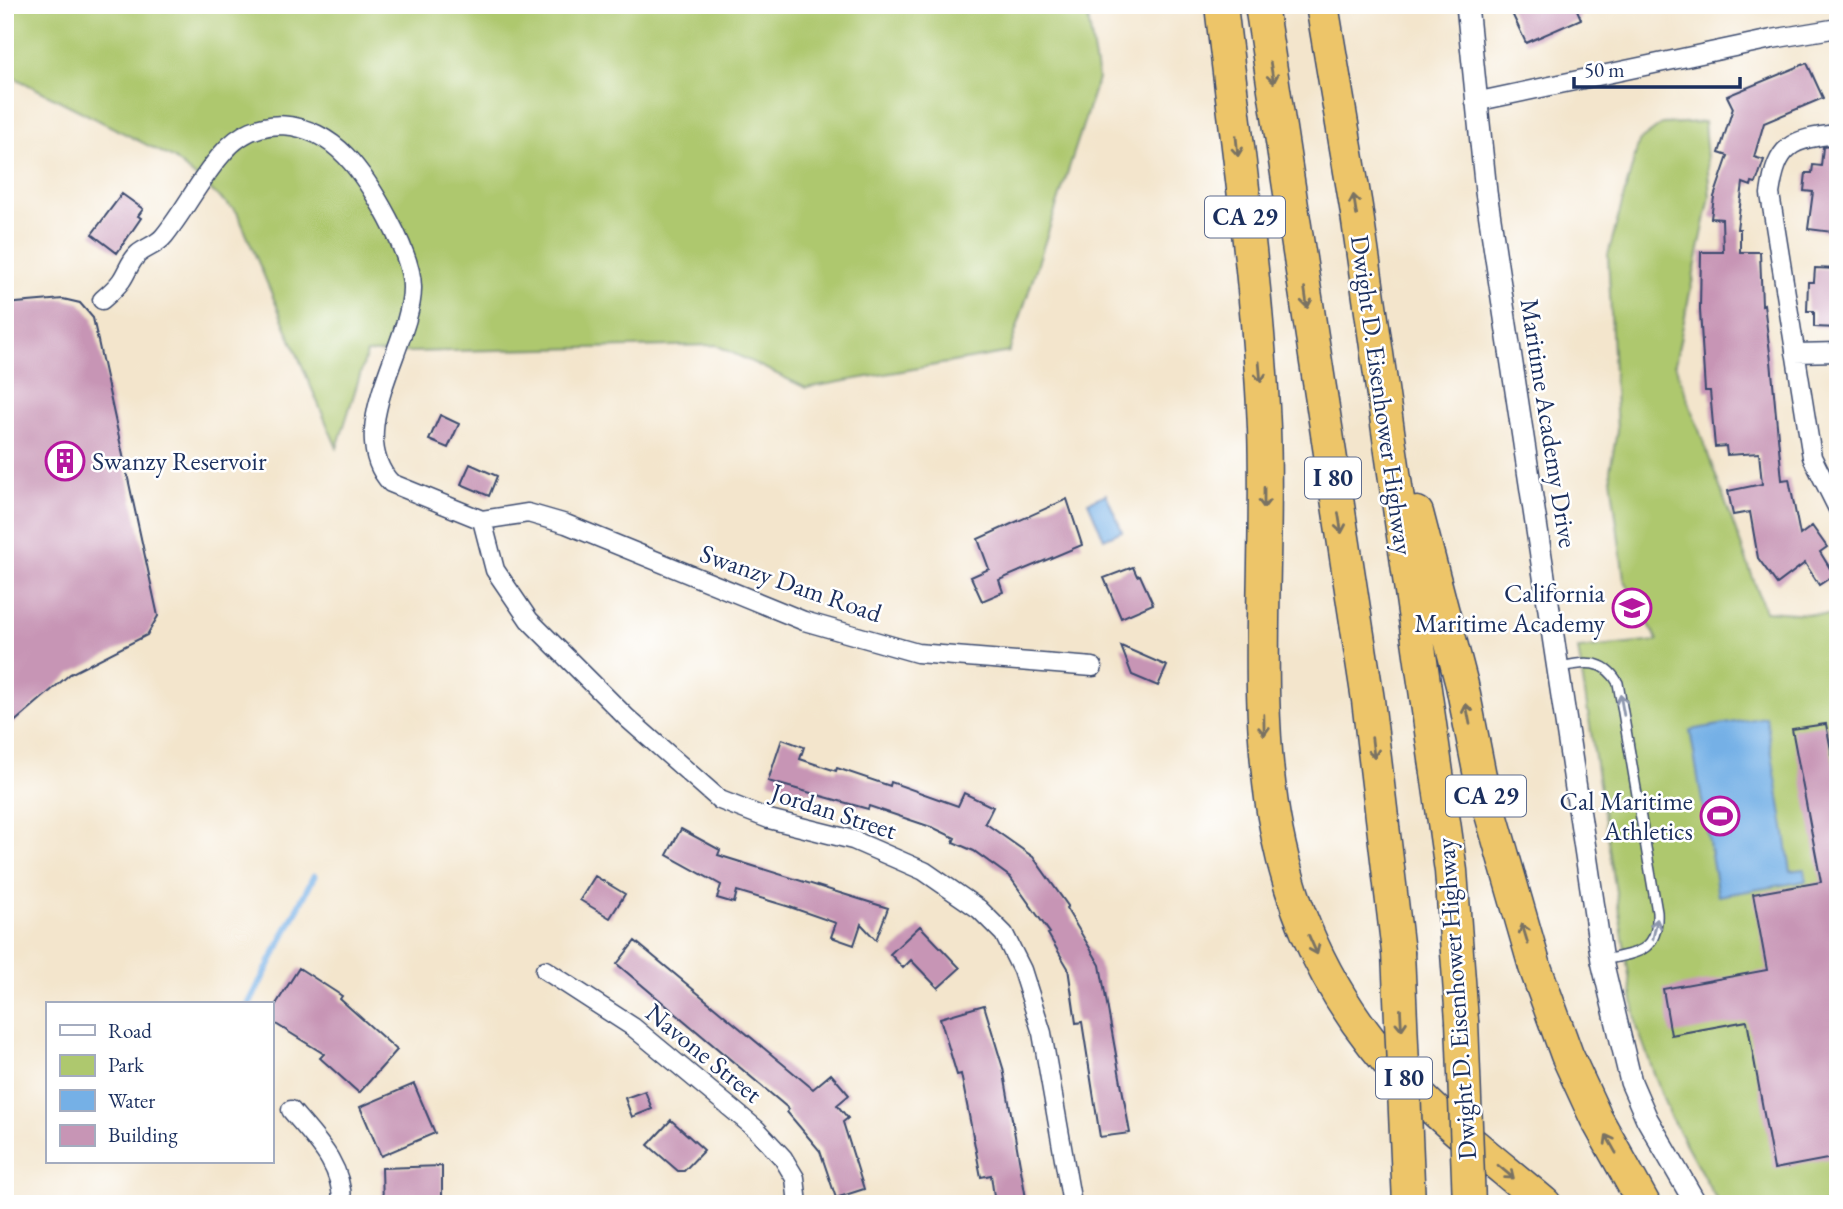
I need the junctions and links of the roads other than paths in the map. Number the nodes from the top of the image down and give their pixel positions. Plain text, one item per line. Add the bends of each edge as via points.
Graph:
1 (1221, 5) edge
2 (1261, 5) edge
3 (1322, 5) edge
4 (1467, 5) edge
5 (1838, 28) edge
6 (1475, 102) junction
7 (1838, 134) edge
8 (103, 300) dead end
9 (1838, 352) edge
10 (1794, 353) junction
11 (1378, 370) junction
12 (1838, 509) edge
13 (482, 520) junction
14 (1093, 667) dead end
15 (1558, 667) junction
16 (1602, 961) junction
17 (545, 970) dead end
18 (291, 1110) dead end
19 (342, 1204) edge
20 (798, 1204) edge
21 (1072, 1204) edge
22 (1409, 1204) edge
23 (1469, 1204) edge
24 (1545, 1204) edge
25 (1644, 1204) edge
26 (1696, 1204) edge

1 -> 24 highway, CA 29 via 1262,404 1265,765 1275,830 1293,898 1315,953 1375,1047 1433,1108
2 -> 22 highway, Dwight D. Eisenhower Highway / I 80, bridge via 1368,700 1398,952
11 -> 3 highway, Dwight D. Eisenhower Highway / I 80
4 - 6 street, Maritime Academy Drive
5 - 6 street
6 - 15 street, Maritime Academy Drive
7 - 10 street via 1808,138 1783,150 1774,171 1770,194
8 - 13 street via 136,255 162,239 223,152 244,135 281,123 317,133 349,159 377,194 413,285 411,304 383,383 373,448 381,473 391,484
9 - 10 street
10 - 12 street via 1812,457
11 - 23 highway, Dwight D. Eisenhower Highway / I 80, bridge via 1451,871
25 -> 11 highway, CA 29 via 1567,1055 1535,967 1480,776 1462,685
13 - 14 street, Swanzy Dam Road via 528,513 566,524 804,621 917,653
13 - 21 street, Jordan Street via 495,570 529,620 626,718 720,800 769,819 853,840 925,871 979,909 1004,934 1023,970 1041,1033
15 - 16 street, Maritime Academy Drive
16 -> 15 lane via 1646,948 1654,938 1657,912 1618,683 1605,667 1594,663
16 - 26 street, Maritime Academy Drive via 1631,1082
17 - 20 street, Navone Street via 633,1027 756,1129 795,1178
18 - 19 street via 333,1161

